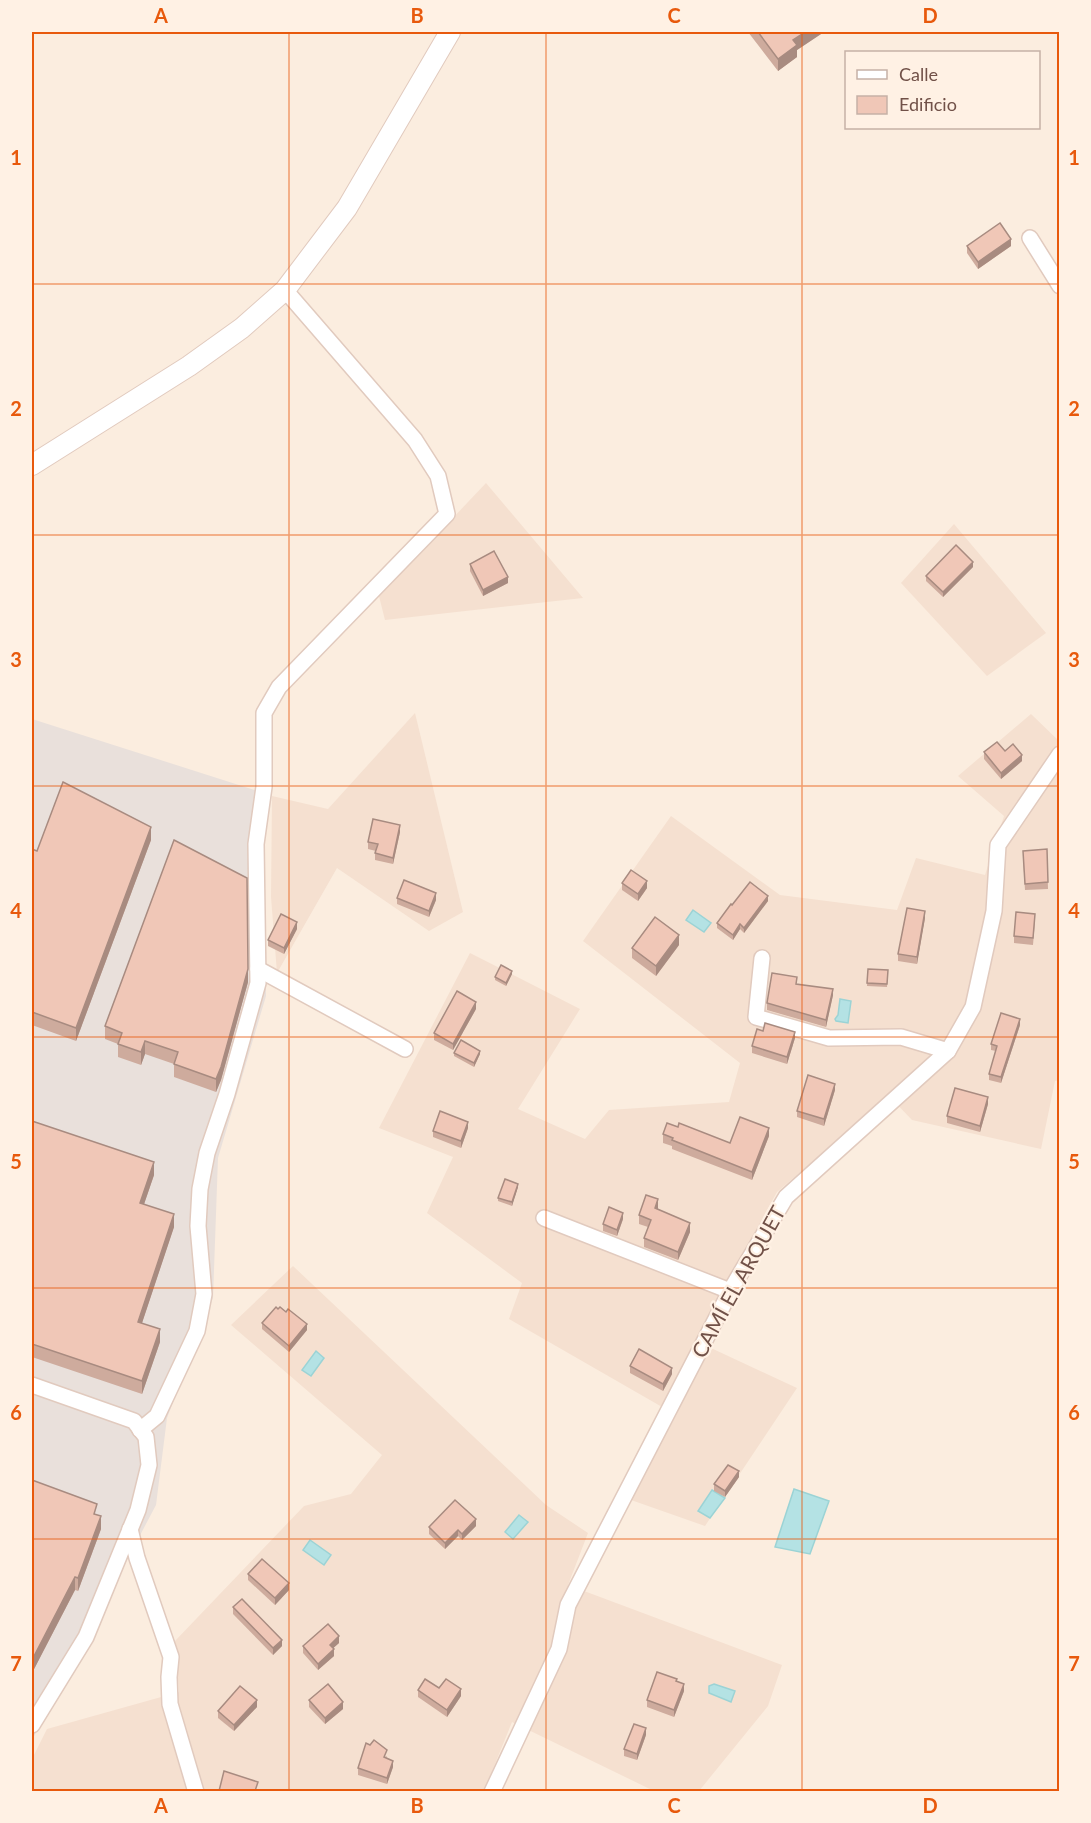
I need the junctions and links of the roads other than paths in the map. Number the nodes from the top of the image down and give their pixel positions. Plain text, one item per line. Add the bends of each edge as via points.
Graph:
1 (450, 32) edge
2 (1030, 238) dead end
3 (1059, 286) edge
4 (285, 290) junction
5 (32, 465) edge
6 (1059, 754) edge
7 (762, 958) dead end
8 (258, 969) junction
9 (405, 1049) dead end
10 (948, 1051) junction
11 (544, 1218) dead end
12 (730, 1291) junction
13 (32, 1385) edge
14 (140, 1430) junction
15 (130, 1529) junction
16 (32, 1725) edge
17 (196, 1791) edge
18 (492, 1791) edge

1 - 4 street via 347,208
2 - 3 street
4 - 5 street via 242,328 189,366
4 - 8 street via 415,440 438,476 447,514 279,687 264,713 264,788 255,855
6 - 10 street, CAMÍ EL ARQUET via 998,844 994,911 973,1007
7 - 10 street via 756,1017 829,1038 901,1037
8 - 9 street
8 - 14 street via 252,1006 200,1189 198,1226 204,1294 197,1331 157,1416
10 - 12 street, CAMÍ EL ARQUET via 786,1197
11 - 12 street
12 - 18 street, CAMÍ EL ARQUET via 568,1605 559,1649
13 - 14 street via 134,1421
14 - 15 street via 146,1437 149,1465
15 - 16 street via 86,1637
15 - 17 street via 171,1657 170,1704

